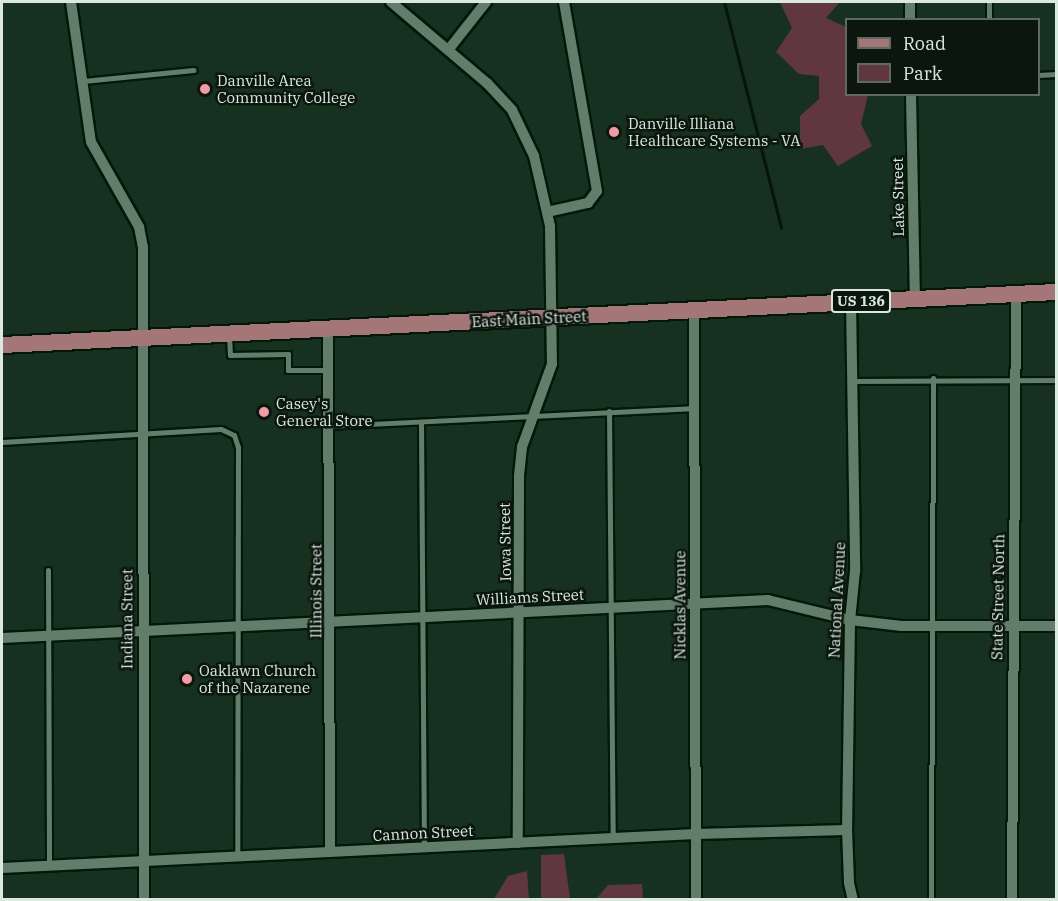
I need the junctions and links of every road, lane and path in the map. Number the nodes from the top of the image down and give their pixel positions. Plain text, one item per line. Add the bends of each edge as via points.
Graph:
1 (71, 2) edge
2 (391, 2) edge
3 (486, 2) edge
4 (564, 2) edge
5 (910, 2) edge
6 (989, 2) edge
7 (910, 18) edge
8 (989, 18) edge
9 (449, 49) junction
10 (193, 70) dead end
11 (1040, 75) edge
12 (1056, 75) edge
13 (81, 81) junction
14 (911, 96) edge
15 (547, 212) junction
16 (1056, 292) edge
17 (1016, 294) junction
18 (915, 299) junction
19 (851, 302) junction
20 (694, 311) junction
21 (553, 318) junction
22 (328, 329) junction
23 (229, 334) junction
24 (142, 338) junction
25 (2, 345) edge
26 (329, 369) junction
27 (933, 378) junction
28 (1016, 378) junction
29 (1056, 380) edge
30 (853, 381) junction
31 (694, 408) junction
32 (609, 411) junction
33 (533, 415) junction
34 (421, 422) junction
35 (329, 426) junction
36 (142, 435) junction
37 (2, 442) edge
38 (48, 570) dead end
39 (695, 604) junction
40 (614, 608) junction
41 (520, 613) junction
42 (424, 617) junction
43 (850, 620) junction
44 (331, 623) junction
45 (1011, 625) junction
46 (933, 626) junction
47 (1056, 626) edge
48 (238, 629) junction
49 (142, 632) junction
50 (49, 636) junction
51 (2, 638) edge
52 (847, 830) junction
53 (696, 834) junction
54 (613, 838) junction
55 (518, 843) junction
56 (424, 848) junction
57 (330, 852) junction
58 (237, 856) junction
59 (144, 861) junction
60 (49, 866) junction
61 (2, 868) edge
62 (144, 900) edge
63 (696, 900) edge
64 (854, 900) edge
65 (931, 900) edge
66 (1012, 900) edge

1 - 13 street, Indiana Street
2 - 9 street, Iowa Street
3 - 9 street
4 - 15 street via 597,191 588,203
5 - 7 street
6 - 8 lane
9 - 15 street, Iowa Street via 487,83 518,120 534,156
10 - 13 lane
11 - 12 lane
13 - 24 street, Indiana Street via 92,142 139,227 143,248
14 - 18 street, Lake Street
15 - 21 street, Iowa Street
16 - 17 main road, East Main Street / US 136
17 - 18 main road, East Main Street / US 136
17 - 28 street, State Street North
18 - 19 main road, East Main Street / US 136
19 - 20 main road, East Main Street / US 136
19 - 30 street, National Avenue
20 - 21 main road, East Main Street / US 136
20 - 31 street, Nicklas Avenue
21 - 22 main road, East Main Street / US 136
21 - 33 street, Iowa Street via 552,364
22 - 23 main road, East Main Street / US 136
22 - 26 street, Illinois Street
23 - 24 main road, East Main Street / US 136
23 - 26 lane via 230,355 288,354 288,370
24 - 25 main road, East Main Street / US 136
24 - 36 street, Indiana Street
26 - 35 street, Illinois Street
27 - 28 lane
27 - 30 lane
27 - 46 lane
28 - 29 lane
28 - 45 street, State Street North
30 - 43 street, National Avenue via 855,571
31 - 32 lane
31 - 39 street, Nicklas Avenue
32 - 33 lane
32 - 40 lane
33 - 34 lane
33 - 41 street, Iowa Street via 522,447 519,477
34 - 35 lane
34 - 42 lane
35 - 44 street, Illinois Street
36 - 37 lane
36 - 48 lane via 221,429 234,435 238,447
36 - 49 street, Indiana Street
38 - 50 lane
39 - 40 street, Williams Street
39 - 43 street, Williams Street via 784,601
39 - 53 street, Nicklas Avenue
40 - 41 street, Williams Street
40 - 54 lane
41 - 42 street, Williams Street
41 - 55 street, Iowa Street
42 - 44 street, Williams Street
42 - 56 lane
43 - 46 street, Williams Street
43 - 52 street, National Avenue
44 - 48 street, Williams Street
44 - 57 street, Illinois Street
45 - 46 street, Williams Street
45 - 47 street, Williams Street
45 - 66 street, State Street North
46 - 65 lane
48 - 49 street, Williams Street
48 - 58 lane
49 - 50 street, Williams Street
49 - 59 street, Indiana Street
50 - 51 street, Williams Street
50 - 60 lane
52 - 53 street, Cannon Street
52 - 64 street, National Avenue via 849,883
53 - 54 street, Cannon Street
53 - 63 street, Nicklas Avenue
54 - 55 street, Cannon Street
55 - 56 street, Cannon Street
56 - 57 street, Cannon Street
57 - 58 street, Cannon Street
58 - 59 street, Cannon Street
59 - 60 street, Cannon Street
59 - 62 street, Indiana Street
60 - 61 street, Cannon Street

